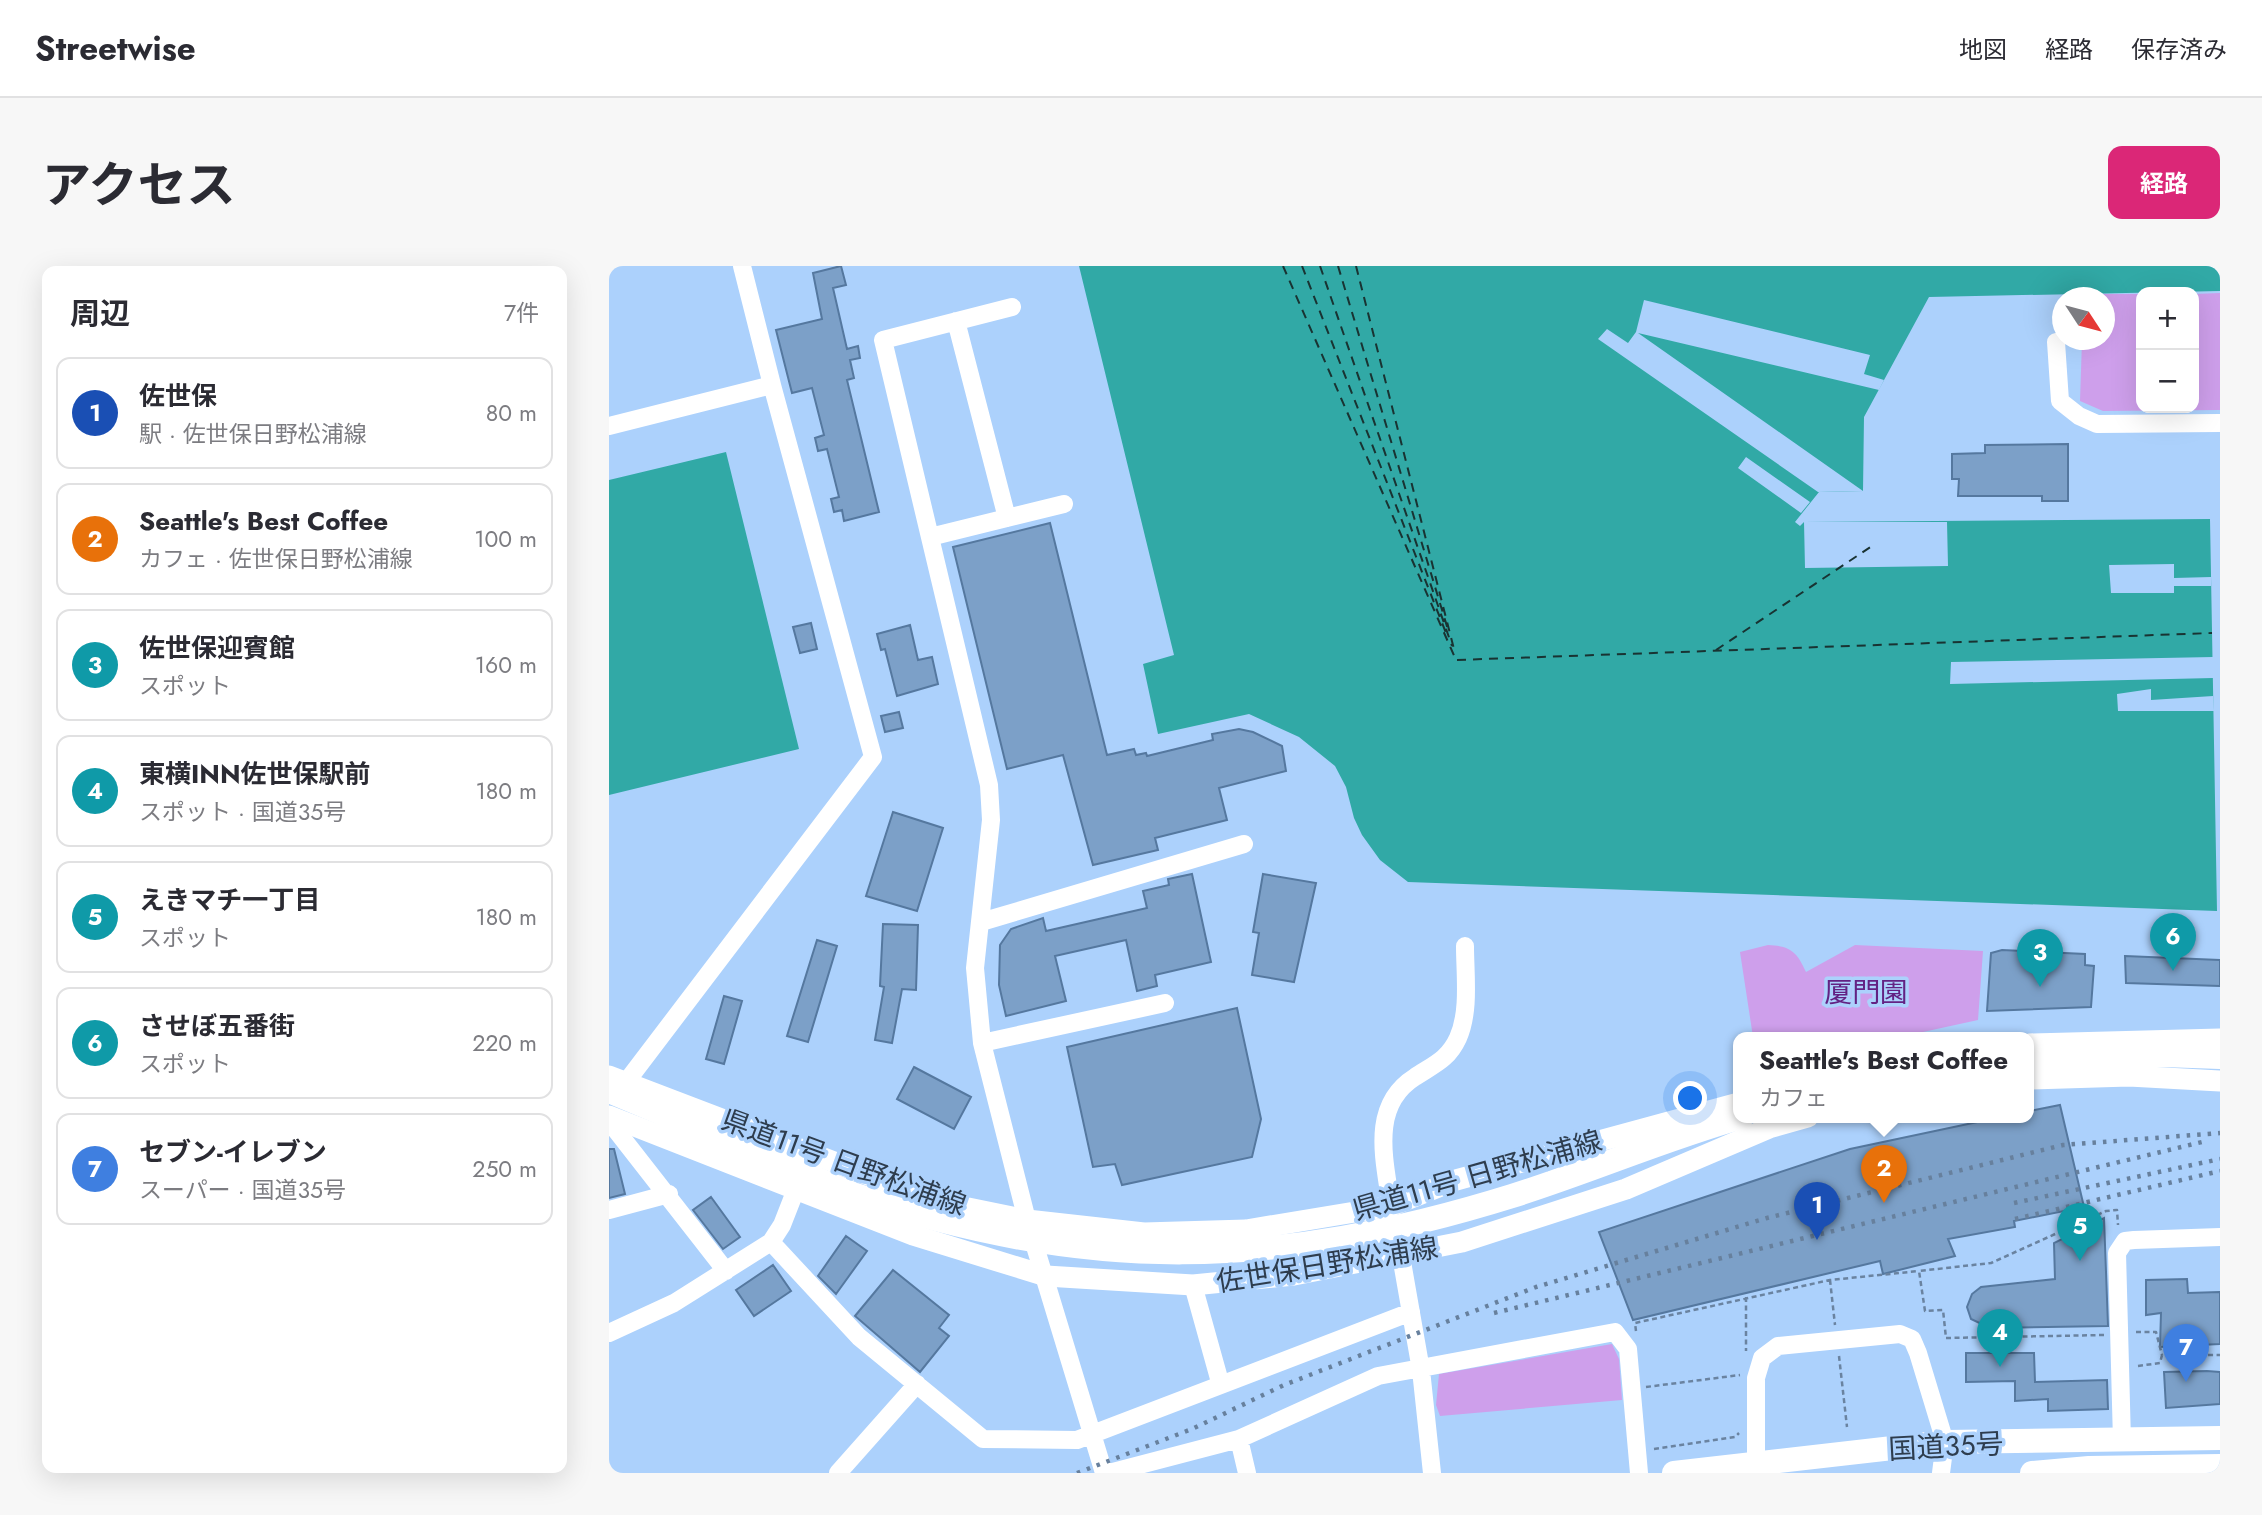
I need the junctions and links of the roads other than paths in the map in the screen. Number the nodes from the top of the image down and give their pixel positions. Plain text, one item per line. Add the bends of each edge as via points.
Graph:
1 (742, 266) edge
2 (1012, 307) dead end
3 (956, 321) junction
4 (2057, 350) edge
5 (772, 385) junction
6 (2220, 423) edge
7 (609, 426) edge
8 (1064, 504) dead end
9 (1007, 518) junction
10 (930, 537) junction
11 (1244, 844) dead end
12 (981, 922) junction
13 (1465, 946) dead end
14 (1165, 1003) dead end
15 (2220, 1039) edge
16 (982, 1043) junction
17 (2034, 1044) edge
18 (2220, 1057) edge
19 (2034, 1061) edge
20 (2034, 1079) edge
21 (2220, 1081) edge
22 (615, 1083) edge
23 (1733, 1105) edge
24 (609, 1118) edge
25 (1733, 1120) edge
26 (1787, 1123) edge
27 (809, 1155) junction
28 (796, 1190) junction
29 (669, 1194) junction
30 (1391, 1206) junction
31 (609, 1210) edge
32 (1027, 1220) junction
33 (2220, 1237) edge
34 (771, 1242) junction
35 (1401, 1255) junction
36 (726, 1271) junction
37 (1046, 1276) junction
38 (1193, 1285) junction
39 (1411, 1312) junction
40 (609, 1333) edge
41 (1421, 1370) junction
42 (1220, 1382) junction
43 (917, 1384) junction
44 (1093, 1434) junction
45 (2220, 1437) edge
46 (1238, 1439) junction
47 (2122, 1441) junction
48 (1945, 1442) junction
49 (2220, 1466) edge
50 (1754, 1467) edge
51 (2089, 1470) edge
52 (838, 1473) edge
53 (1104, 1473) edge
54 (1109, 1473) edge
55 (1247, 1473) edge
56 (1432, 1473) edge
57 (1639, 1473) edge
58 (1674, 1473) edge
59 (1941, 1473) edge
60 (2032, 1473) edge

1 - 5 street
2 - 3 street
3 - 9 street
3 - 10 street via 883,340
4 - 6 street via 2060,401 2079,416 2097,424
5 - 7 street
5 - 22 street via 873,757
8 - 9 street
9 - 10 street
10 - 12 street via 989,785 991,820
11 - 12 street
12 - 16 street via 975,968
13 - 30 street via 1464,1017 1458,1038 1434,1068 1404,1085 1388,1107 1382,1126
14 - 16 street
15 - 17 main road
16 - 32 street
18 - 19 highway
20 - 21 main road via 2129,1076
22 - 25 highway via 890,1207 997,1236 1156,1254 1239,1253 1401,1227 1513,1195
22 - 27 main road, 県道11号 日野松浦線
23 - 30 main road, 県道11号 日野松浦線 via 1456,1180
24 - 28 main road, 県道11号 日野松浦線
24 - 29 street
26 - 35 main road, 佐世保日野松浦線 via 1626,1189 1462,1242
27 - 28 street
27 - 32 main road, 県道11号 日野松浦線 via 939,1202
28 - 34 street
28 - 37 main road, 佐世保日野松浦線 via 913,1236
29 - 31 street
29 - 36 street
30 - 32 main road, 県道11号 日野松浦線 via 1246,1230 1144,1233
32 - 37 street
33 - 47 street via 2125,1241 2117,1253 2130,1336
34 - 36 street
34 - 43 street via 859,1337
35 - 38 main road, 佐世保日野松浦線 via 1294,1275
35 - 39 street
36 - 40 street via 674,1303
37 - 38 main road, 佐世保日野松浦線
37 - 44 street
38 - 42 street
39 - 41 street
39 - 42 street
41 - 46 street via 1378,1376
41 - 56 street
41 - 57 street via 1615,1332 1628,1349
42 - 44 street
43 - 44 street via 983,1439 1077,1440
43 - 52 street
44 - 53 street
45 - 47 highway, 国道35号
46 - 54 street
46 - 55 street
47 - 48 highway, 国道35号
48 - 50 highway, 国道35号
48 - 50 street via 1912,1339 1900,1334 1778,1346 1762,1357 1756,1378
48 - 59 street
49 - 51 highway, 国道35号
50 - 58 highway, 国道35号
51 - 60 highway, 国道35号

